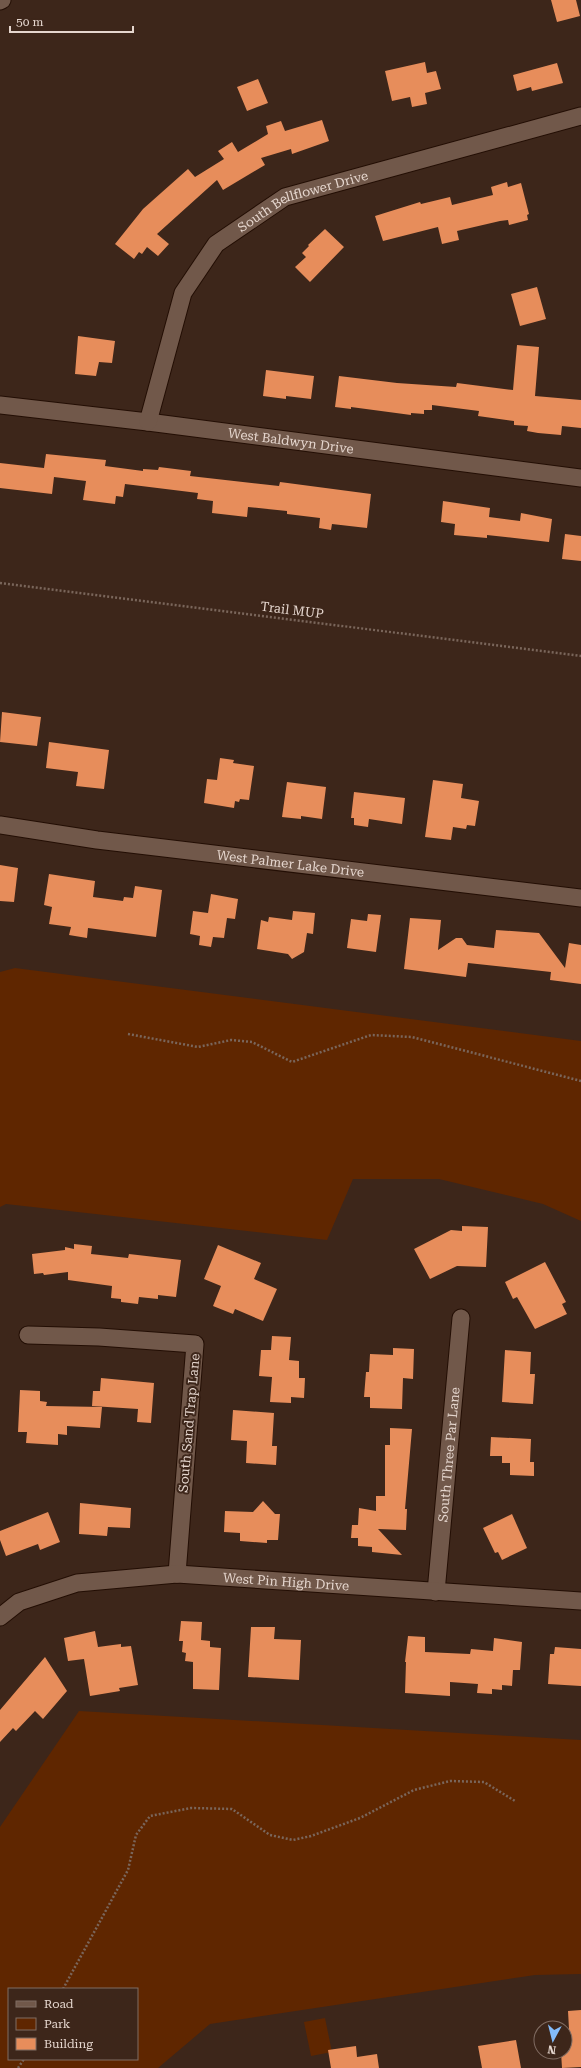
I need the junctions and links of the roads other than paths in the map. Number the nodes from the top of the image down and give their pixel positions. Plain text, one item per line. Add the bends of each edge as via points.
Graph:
1 (581, 116) edge
2 (0, 405) edge
3 (148, 422) junction
4 (581, 478) edge
5 (0, 825) edge
6 (581, 898) edge
7 (461, 1318) dead end
8 (28, 1335) dead end
9 (177, 1574) junction
10 (436, 1592) junction
11 (581, 1601) edge
12 (0, 1617) edge

1 - 3 street, South Bellflower Drive via 285,196 216,244 183,293
2 - 3 street, West Baldwyn Drive
3 - 4 street, West Baldwyn Drive
5 - 6 street, West Palmer Lake Drive via 105,841
7 - 10 street, South Three Par Lane
8 - 9 street, South Sand Trap Lane via 98,1336 195,1344
9 - 10 street, West Pin High Drive
9 - 12 street, West Pin High Drive via 76,1583 19,1602
10 - 11 street, West Pin High Drive

